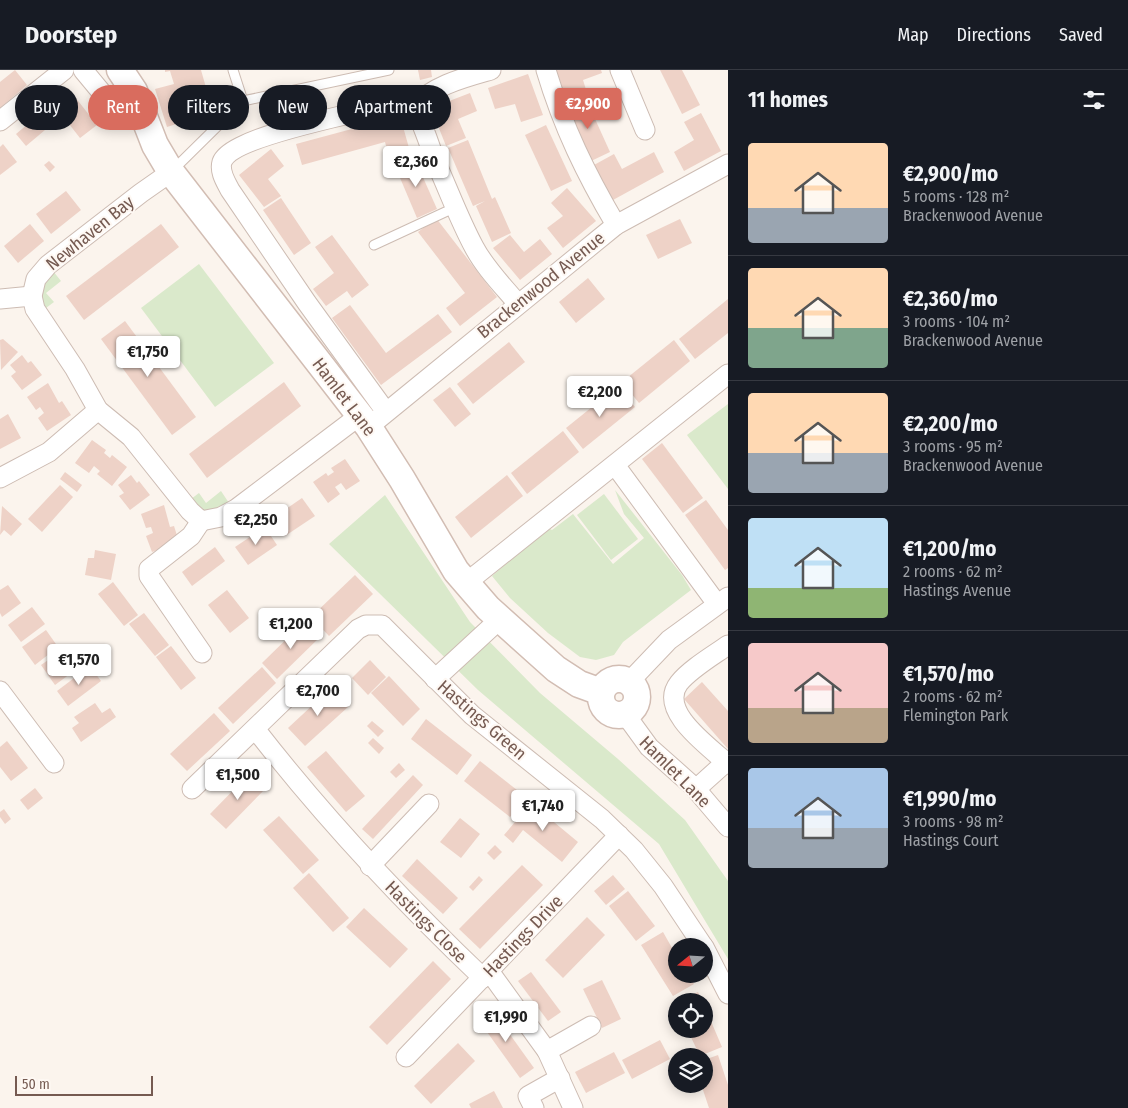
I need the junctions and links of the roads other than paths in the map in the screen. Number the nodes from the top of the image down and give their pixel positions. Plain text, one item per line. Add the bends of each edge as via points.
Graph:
1 (64, 70) edge
2 (82, 70) edge
3 (120, 70) edge
4 (233, 70) edge
5 (389, 70) edge
6 (492, 70) edge
7 (546, 70) edge
8 (620, 70) edge
9 (95, 85) edge
10 (238, 85) edge
11 (443, 85) edge
12 (249, 100) edge
13 (337, 118) edge
14 (0, 121) edge
15 (214, 130) edge
16 (423, 130) edge
17 (645, 130) dead end
18 (728, 164) edge
19 (171, 172) junction
20 (456, 206) junction
21 (616, 225) junction
22 (374, 245) dead end
23 (32, 296) junction
24 (0, 299) edge
25 (518, 304) junction
26 (728, 374) edge
27 (98, 410) junction
28 (371, 418) junction
29 (614, 465) junction
30 (0, 478) edge
31 (201, 520) junction
32 (466, 583) junction
33 (723, 600) edge
34 (500, 619) junction
35 (728, 645) edge
36 (202, 653) dead end
37 (435, 679) junction
38 (629, 682) junction
39 (0, 692) edge
40 (601, 692) junction
41 (625, 714) junction
42 (256, 730) junction
43 (54, 763) dead end
44 (727, 763) edge
45 (192, 789) dead end
46 (696, 789) junction
47 (429, 804) dead end
48 (728, 827) edge
49 (619, 835) junction
50 (370, 866) junction
51 (697, 938) edge
52 (713, 966) edge
53 (486, 975) junction
54 (728, 994) edge
55 (591, 1026) dead end
56 (547, 1051) junction
57 (406, 1057) dead end
58 (560, 1078) junction
59 (534, 1108) edge
60 (573, 1108) edge

1 - 14 street
2 - 9 street
3 - 19 street, Hamlet Lane via 134,91 155,145
4 - 10 lane
5 - 12 lane
6 - 11 street
7 - 21 street via 583,169
8 - 17 street
13 - 28 street via 278,133 234,149 222,163 221,170 230,190 307,303
15 - 19 lane
16 - 20 street
18 - 21 street, Brackenwood Avenue
19 - 23 street, Newhaven Bay via 48,265 36,279
19 - 28 street, Hamlet Lane
20 - 22 lane
20 - 25 street via 481,258
21 - 25 street, Brackenwood Avenue
23 - 24 street
23 - 27 street via 35,309
25 - 28 street, Brackenwood Avenue
26 - 29 street
27 - 30 street via 49,452
27 - 31 street via 130,437 190,511
28 - 31 street via 236,509 221,517
28 - 32 street, Hamlet Lane via 438,544
29 - 32 street
29 - 33 street
31 - 36 street via 191,536 149,569 149,576
32 - 34 street, Hamlet Lane
33 - 38 street via 669,640
34 - 37 street
34 - 40 street, Hamlet Lane via 556,669 579,684
35 - 44 street via 679,682 674,692 677,713 683,722
37 - 42 street, Hastings Green via 382,625 366,625 358,629
37 - 49 street, Hastings Green via 472,715
38 - 40 street via 612,680
38 - 41 street via 637,697 634,708
39 - 43 street
40 - 41 street via 602,703 608,712
41 - 46 street, Hamlet Lane via 649,747
42 - 45 street
42 - 50 street, Hastings Close via 328,820
44 - 46 street
46 - 48 street, Hamlet Lane
47 - 50 street, Hastings Close
49 - 51 street, Hastings Green via 663,886
49 - 53 street, Hastings Drive
50 - 53 street, Hastings Close
52 - 54 street, Hastings Green
53 - 56 street, Hastings Close
53 - 57 street, Hastings Drive
55 - 56 street
56 - 58 street, Hastings Close
58 - 59 street via 528,1096
58 - 60 street, Hastings Close

